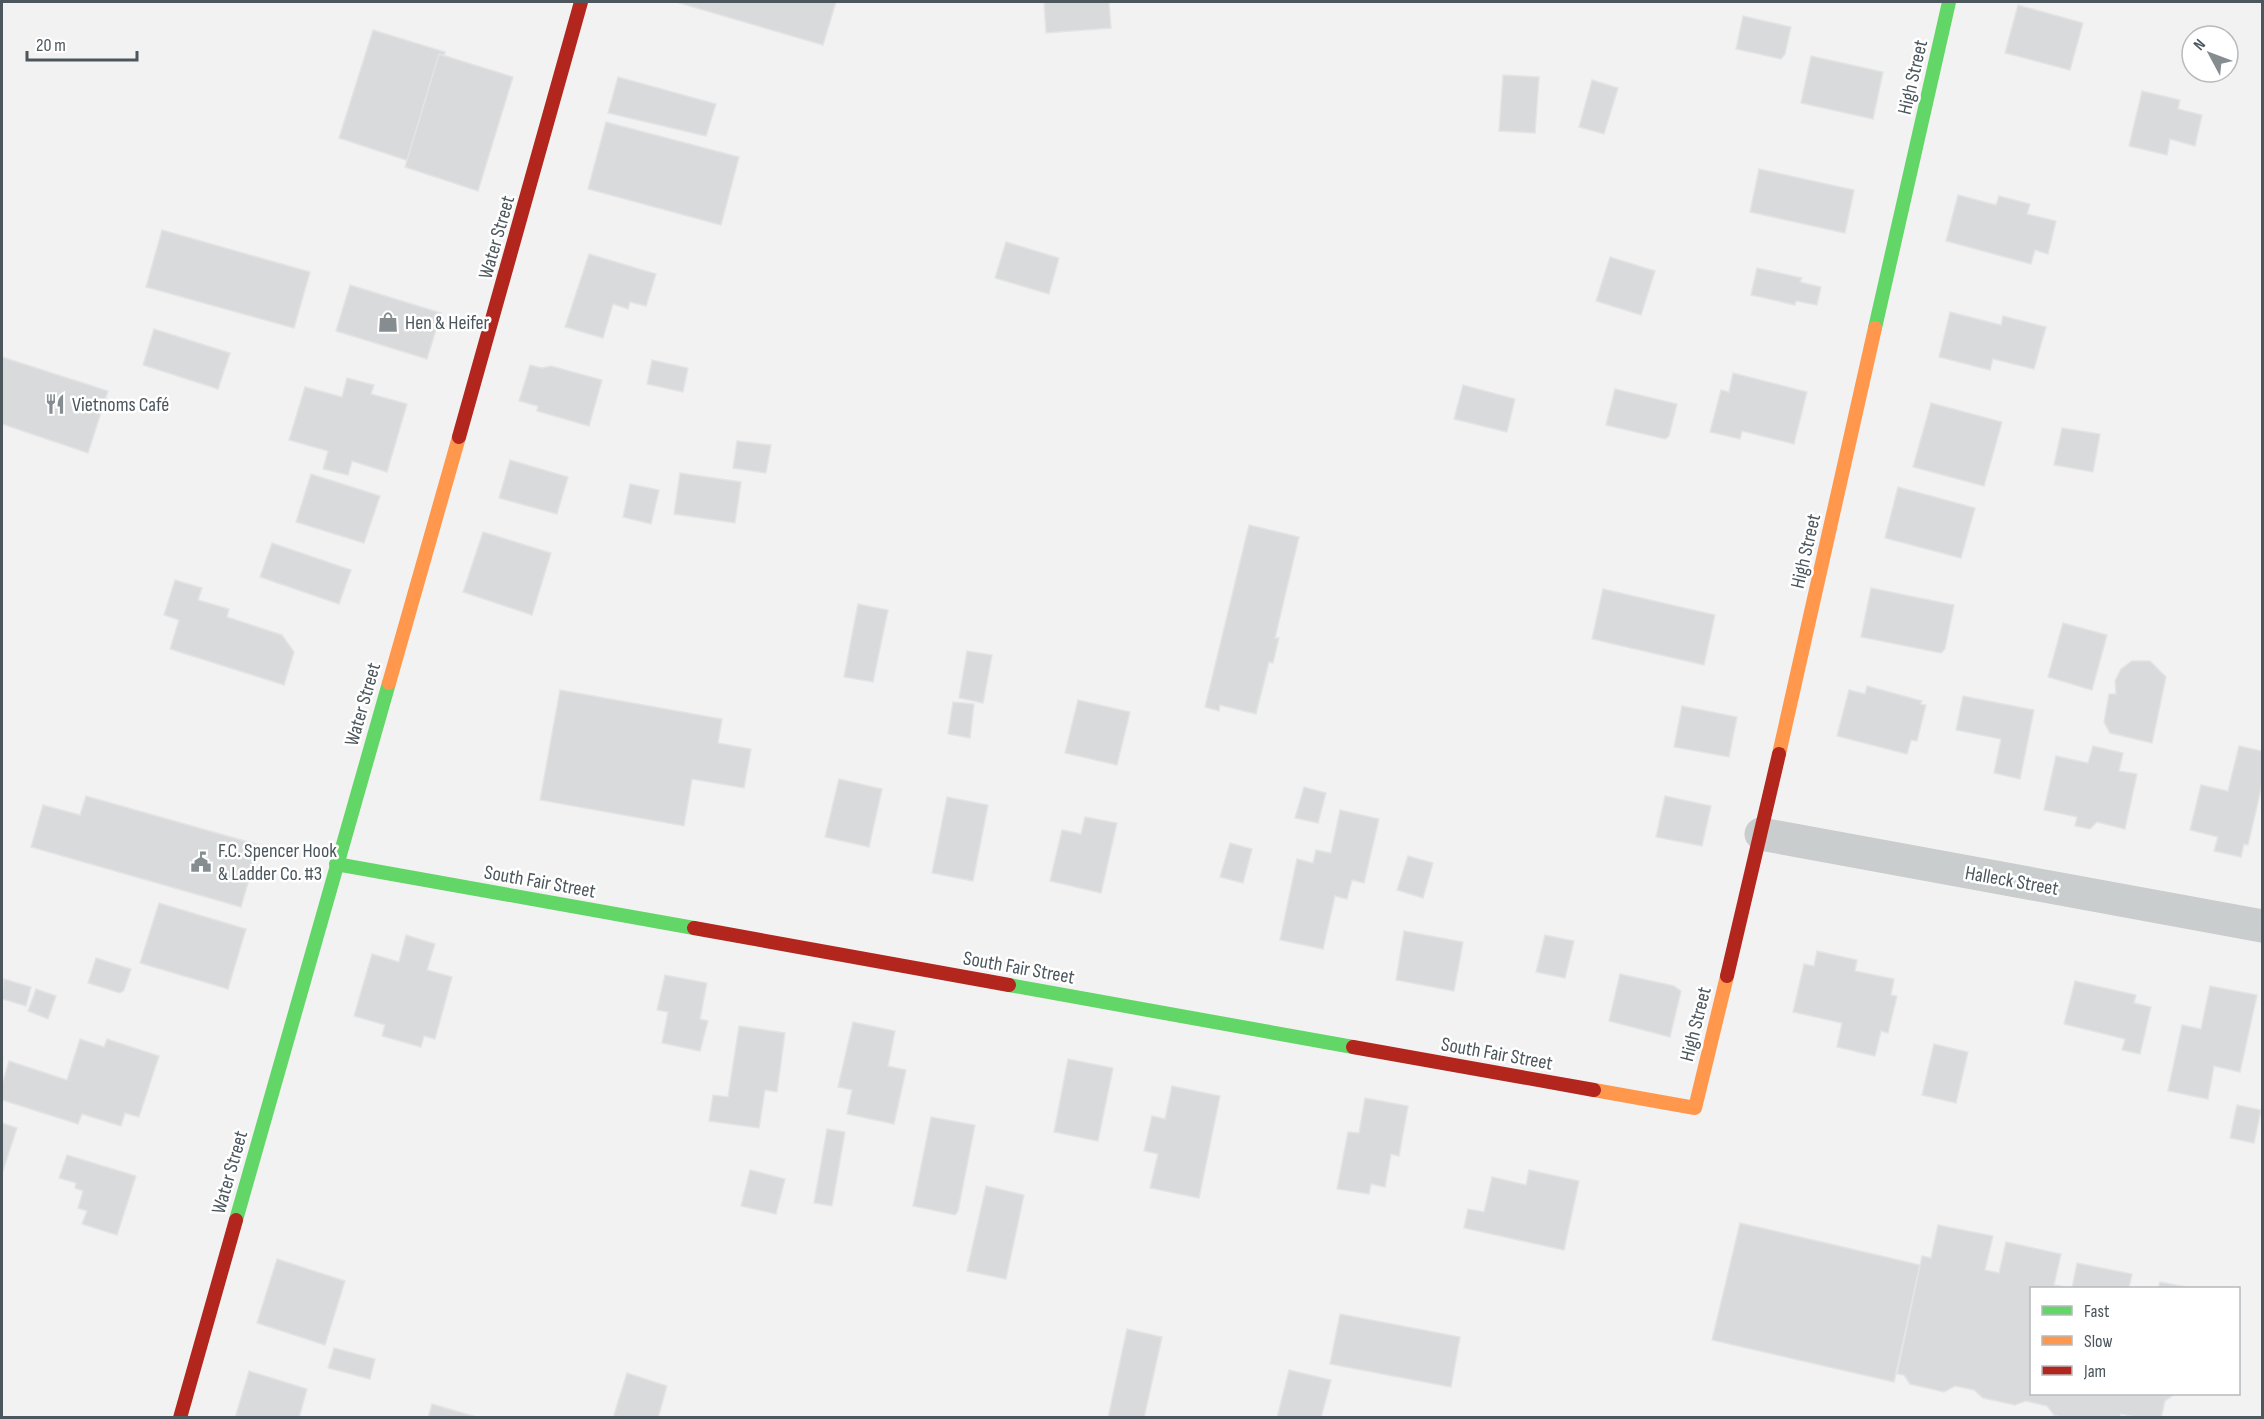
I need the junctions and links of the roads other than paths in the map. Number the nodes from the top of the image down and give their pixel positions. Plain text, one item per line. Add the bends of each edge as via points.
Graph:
1 (581, 2) edge
2 (1949, 2) edge
3 (1761, 834) junction
4 (336, 864) junction
5 (2262, 926) edge
6 (1695, 1108) joint
7 (180, 1418) edge

1 - 4 street, Water Street
2 - 3 street, High Street
3 - 5 street, Halleck Street
3 - 6 street, High Street
4 - 6 street, South Fair Street
4 - 7 street, Water Street

